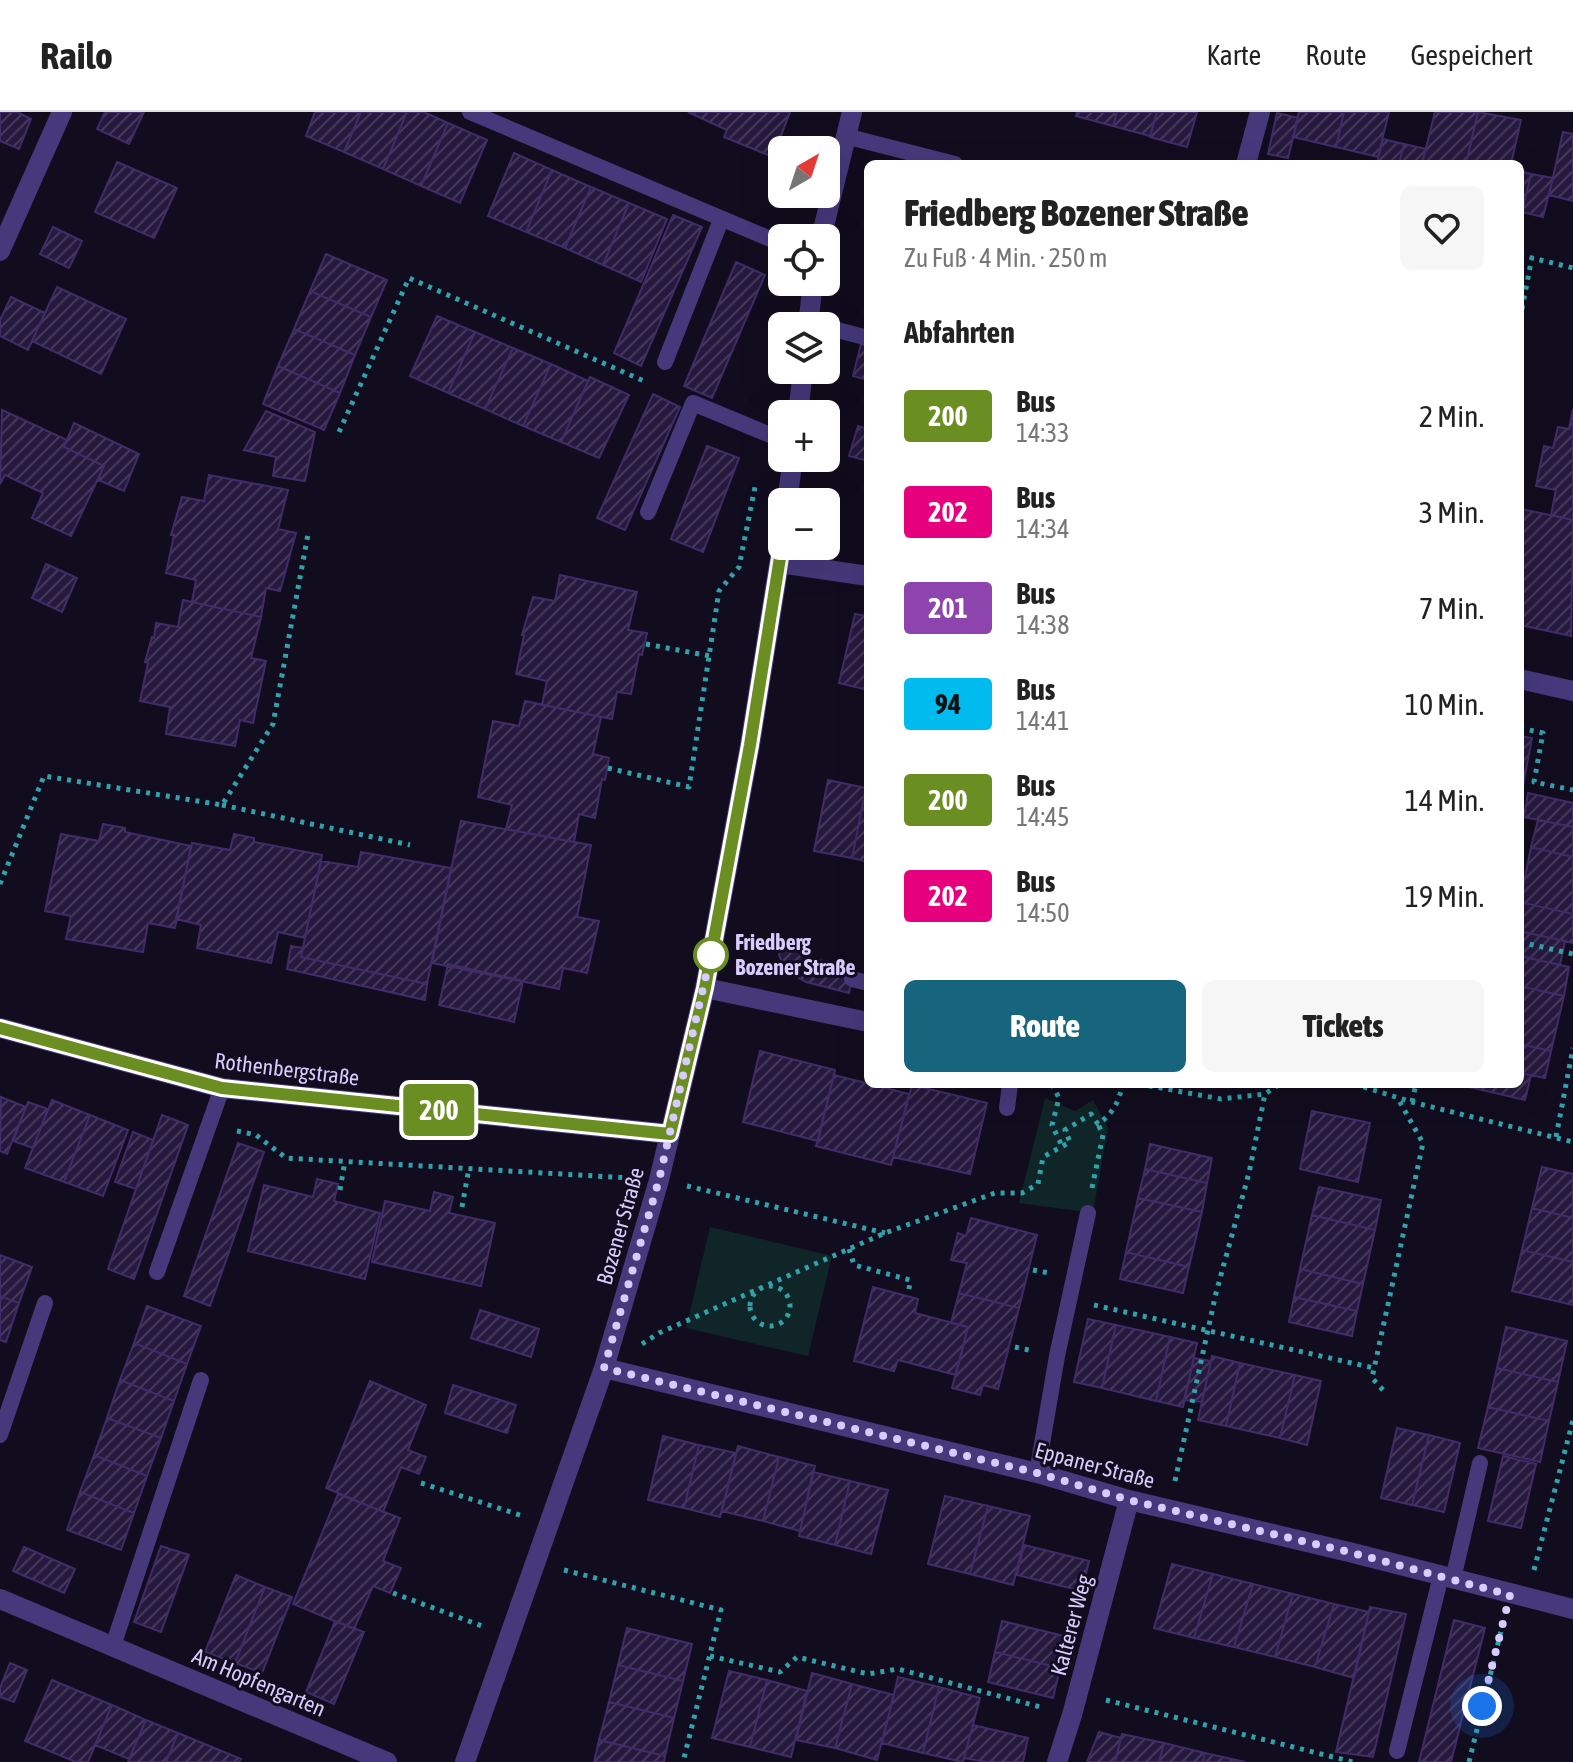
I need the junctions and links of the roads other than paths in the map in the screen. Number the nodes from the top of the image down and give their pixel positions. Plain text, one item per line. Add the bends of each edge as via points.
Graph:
1 (62, 112) edge
2 (470, 112) edge
3 (852, 112) edge
4 (1260, 112) edge
5 (845, 136) junction
6 (939, 160) edge
7 (1247, 160) edge
8 (721, 220) junction
9 (824, 224) edge
10 (768, 238) edge
11 (0, 251) edge
12 (840, 331) edge
13 (864, 337) edge
14 (665, 362) dead end
15 (768, 434) edge
16 (648, 512) dead end
17 (780, 560) edge
18 (805, 560) edge
19 (864, 575) edge
20 (1524, 680) edge
21 (1573, 691) edge
22 (705, 988) junction
23 (864, 1021) edge
24 (0, 1028) edge
25 (222, 1088) junction
26 (1010, 1088) edge
27 (1007, 1108) dead end
28 (670, 1134) junction
29 (1088, 1213) road end
30 (157, 1272) dead end
31 (45, 1303) dead end
32 (604, 1368) junction
33 (201, 1380) dead end
34 (0, 1435) edge
35 (1480, 1463) dead end
36 (1037, 1473) junction
37 (1129, 1500) junction
38 (1447, 1578) junction
39 (0, 1599) edge
40 (1573, 1609) edge
41 (113, 1646) junction
42 (1397, 1751) dead end
43 (387, 1762) edge
44 (465, 1762) edge
45 (1057, 1762) edge

1 - 11 street
2 - 8 lane
3 - 5 street
4 - 7 street
5 - 6 lane
5 - 9 street
8 - 10 lane
8 - 14 lane
12 - 13 lane
15 - 16 lane via 693,403
17 - 22 street, Bozener Straße
18 - 19 street
20 - 21 street
22 - 23 street
22 - 28 street, Bozener Straße
24 - 25 street, Rothenbergstraße
25 - 28 street, Rothenbergstraße
25 - 30 lane
26 - 27 lane
28 - 32 street, Bozener Straße
29 - 36 lane
31 - 34 lane
32 - 36 street, Eppaner Straße
32 - 44 street, Bozener Straße
33 - 41 lane
35 - 38 lane
36 - 37 street, Eppaner Straße
37 - 38 street, Eppaner Straße
37 - 45 street, Kalterer Weg
38 - 40 street, Eppaner Straße
38 - 42 lane
39 - 41 street, Am Hopfengarten
41 - 43 street, Am Hopfengarten

